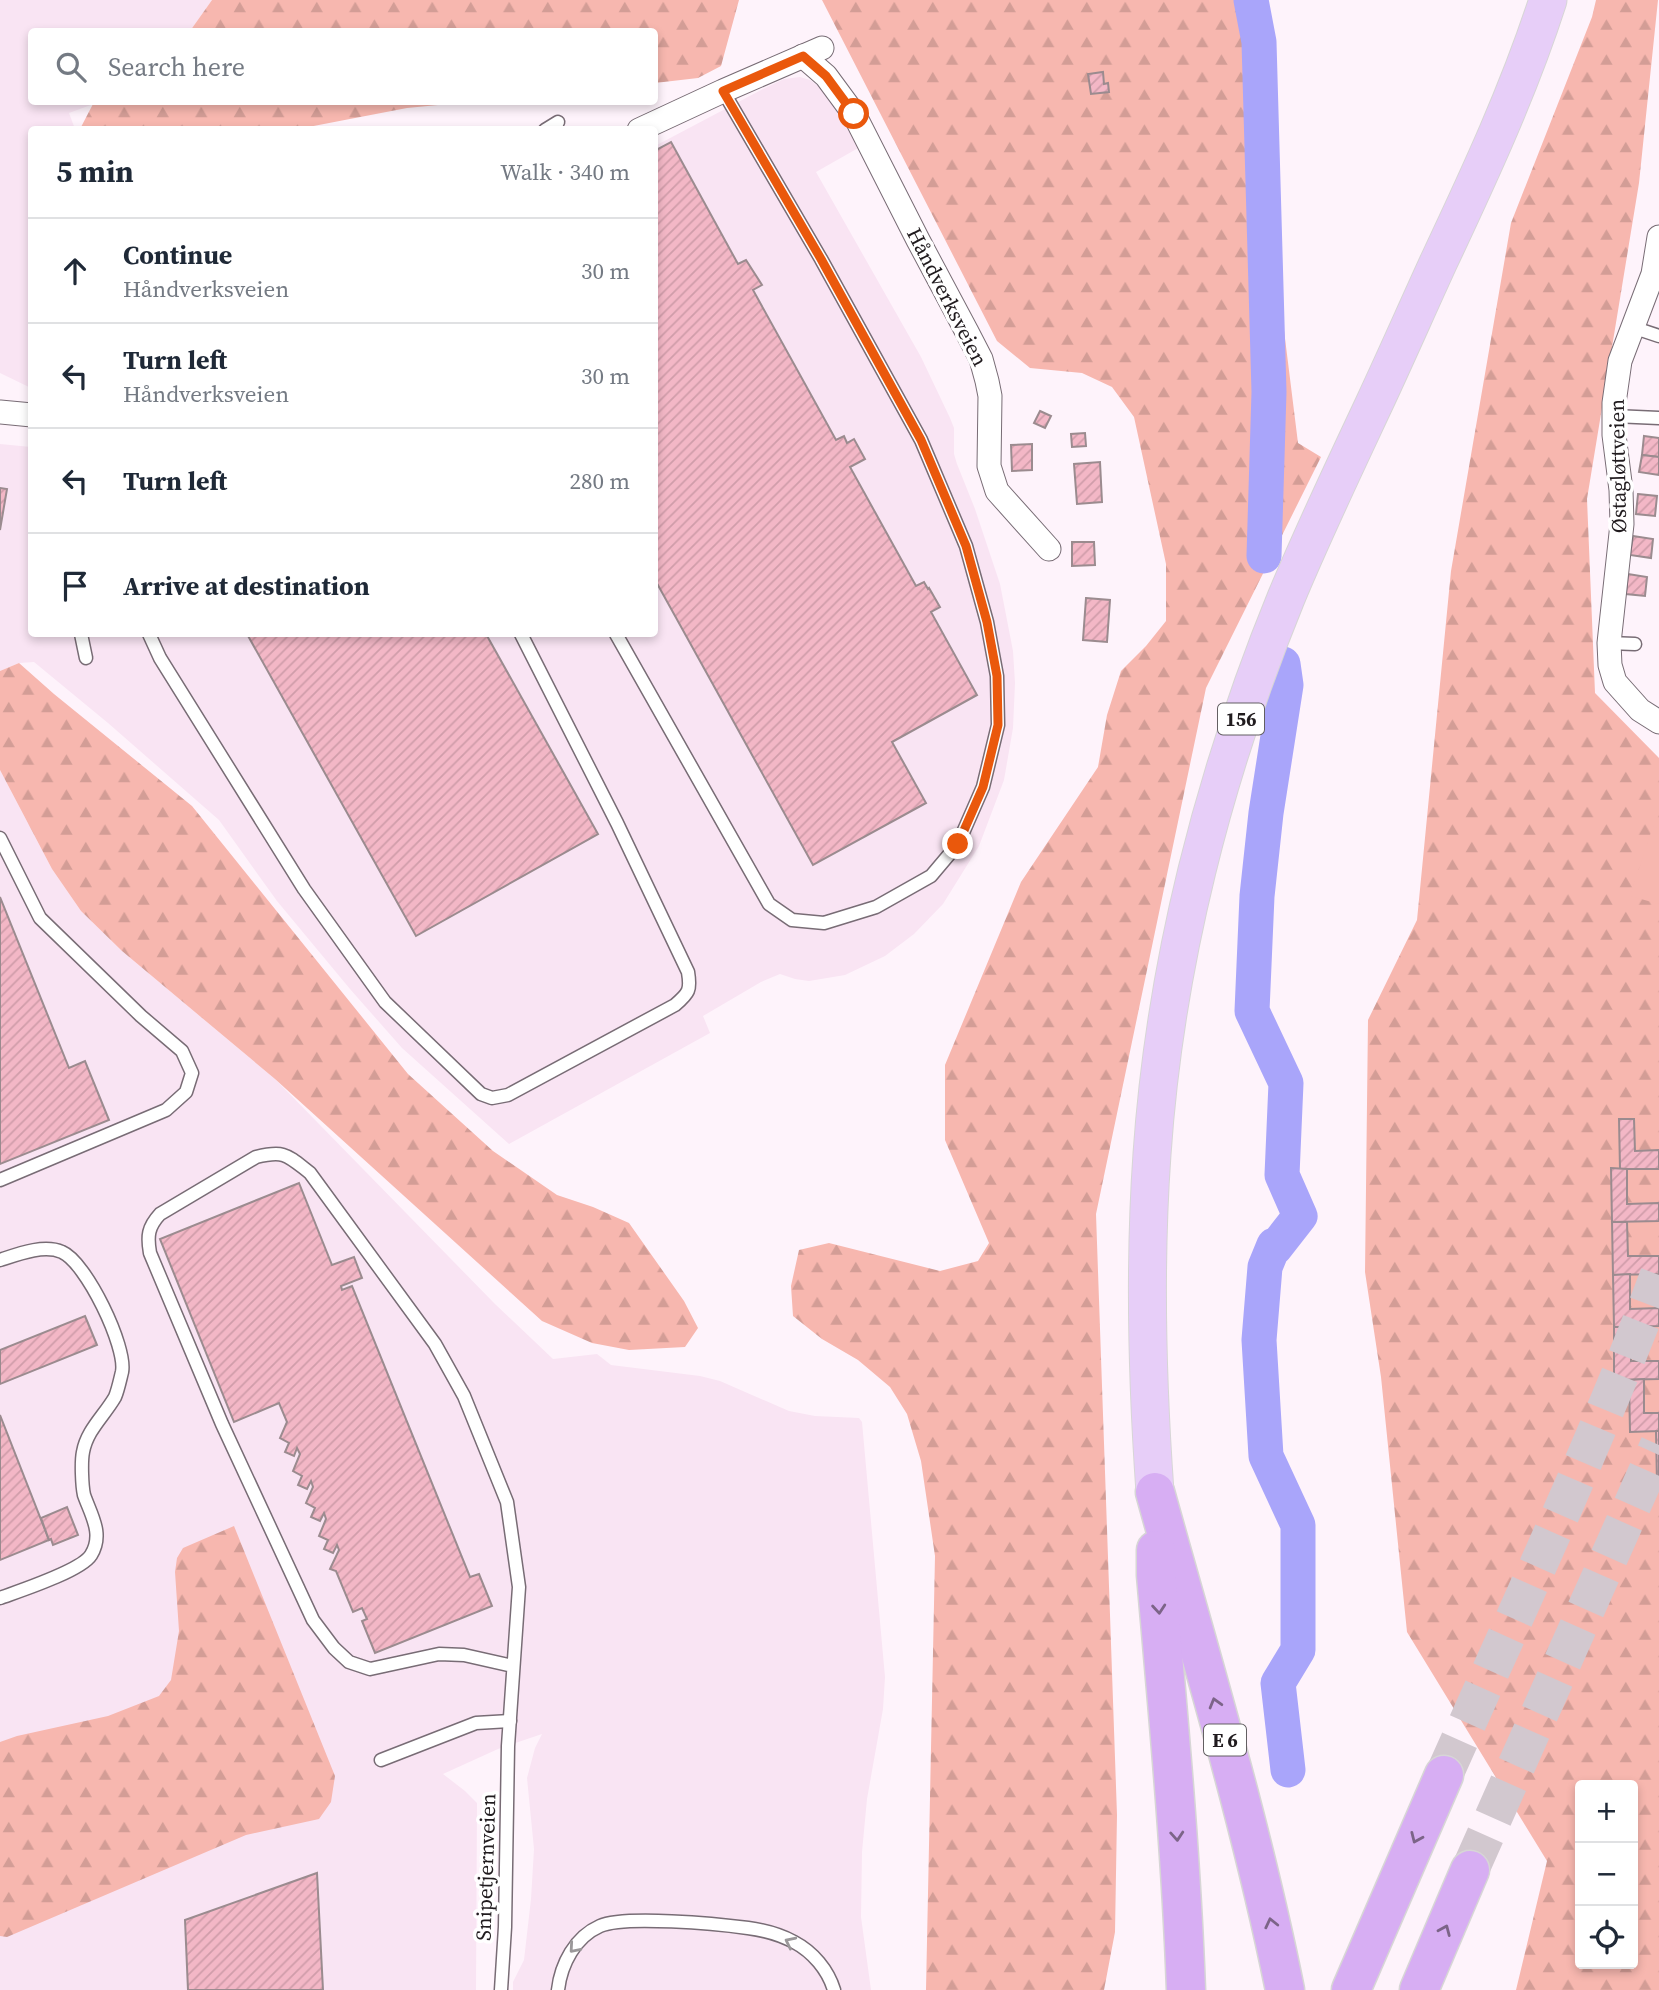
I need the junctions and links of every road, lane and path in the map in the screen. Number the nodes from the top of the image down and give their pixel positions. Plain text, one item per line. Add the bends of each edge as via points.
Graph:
1 (1548, 0) edge
2 (723, 91) junction
3 (558, 122) dead end
4 (552, 126) edge
5 (648, 126) edge
6 (1659, 237) edge
7 (1633, 327) junction
8 (1659, 335) edge
9 (0, 412) edge
10 (28, 415) edge
11 (1614, 416) junction
12 (1659, 418) edge
13 (1049, 549) dead end
14 (82, 637) edge
15 (150, 637) edge
16 (523, 637) edge
17 (618, 637) edge
18 (1609, 643) junction
19 (1635, 644) dead end
20 (86, 658) dead end
21 (1659, 722) edge
22 (0, 838) edge
23 (0, 1180) edge
24 (0, 1260) edge
25 (1156, 1492) junction
26 (0, 1598) edge
27 (513, 1666) junction
28 (510, 1721) junction
29 (381, 1760) dead end
30 (1444, 1775) tunnel mouth
31 (1470, 1870) tunnel mouth
32 (501, 1990) edge
33 (558, 1990) edge
34 (834, 1990) edge
35 (1186, 1990) edge
36 (1285, 1990) edge
37 (1351, 1990) edge
38 (1419, 1990) edge

1 - 25 main road, 156 via 1486,160 1286,599 1237,730 1205,843 1177,964 1152,1149 1148,1366
2 - 5 street, Håndverksveien
2 - 13 street, Håndverksveien via 812,52 854,114 981,359 990,396 989,466 997,491
2 - 17 lane via 921,440 966,546 997,676 998,725 983,787 958,844 931,876 876,907 824,923 792,920 769,904
3 - 4 lane
6 - 7 street, Østagløttveien via 1653,274
7 - 8 lane
7 - 11 street, Østagløttveien via 1620,361
9 - 10 street
11 - 12 lane
11 - 18 street, Østagløttveien via 1622,524
14 - 20 lane
15 - 16 lane via 304,889 385,1002 481,1094 492,1098 508,1096 675,1005 687,995 690,985 688,972 617,823
18 - 19 lane
18 - 21 street, Østagløttveien via 1615,682 1640,710
22 - 23 lane via 40,918 182,1051 192,1073 186,1092 166,1110
24 - 26 lane via 43,1250 60,1251 74,1259 90,1280 115,1335 123,1368 116,1396 92,1430 83,1453 83,1492 96,1523 97,1541 90,1558
25 -> 35 highway via 1156,1575
36 -> 25 highway, E 6 via 1236,1780
27 - 27 lane, Snipetjernveien via 439,1654 370,1669 349,1662 334,1648 313,1620 222,1424 150,1253 150,1226 160,1214 256,1157 274,1153 290,1157 310,1173 435,1344 464,1396 507,1502 519,1587
27 - 28 lane, Snipetjernveien
28 - 29 lane via 476,1723
28 - 32 lane, Snipetjernveien
30 -> 37 highway
38 -> 31 highway
34 -> 33 lane via 818,1961 795,1943 750,1928 658,1921 615,1921 598,1927 567,1956

